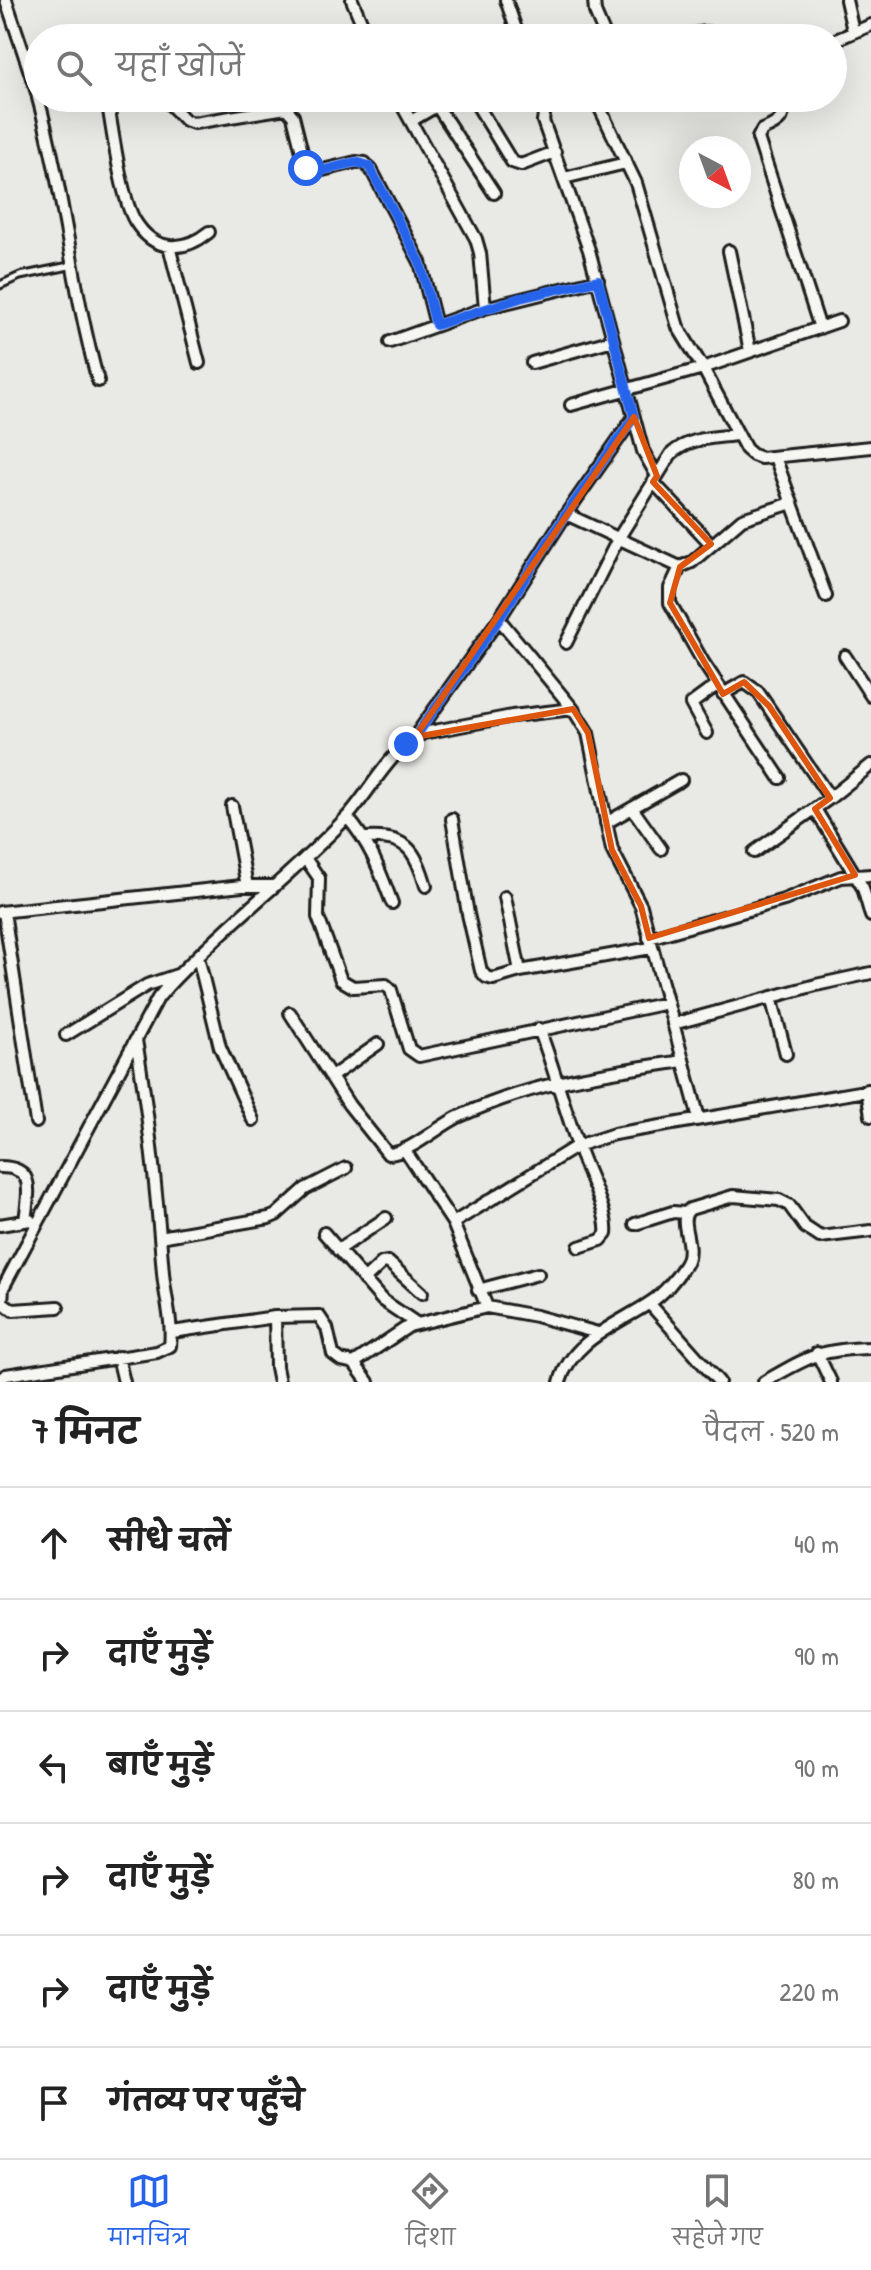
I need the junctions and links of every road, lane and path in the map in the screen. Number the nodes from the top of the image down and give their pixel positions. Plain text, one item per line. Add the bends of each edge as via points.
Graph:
1 (6, 0) edge
2 (352, 0) edge
3 (506, 0) edge
4 (594, 0) edge
5 (846, 0) edge
6 (362, 24) edge
7 (514, 24) edge
8 (600, 24) edge
9 (871, 25) edge
10 (853, 31) junction
11 (847, 34) edge
12 (24, 53) edge
13 (42, 112) edge
14 (110, 112) edge
15 (177, 112) edge
16 (261, 112) edge
17 (290, 112) edge
18 (406, 112) edge
19 (427, 112) edge
20 (441, 112) edge
21 (482, 112) edge
22 (544, 112) edge
23 (602, 112) edge
24 (783, 112) edge
25 (411, 121) junction
26 (555, 152) junction
27 (626, 163) junction
28 (564, 178) junction
29 (494, 193) dead end
30 (209, 232) dead end
31 (169, 246) junction
32 (729, 251) dead end
33 (75, 264) junction
34 (598, 280) junction
35 (0, 285) edge
36 (485, 308) junction
37 (839, 321) dead end
38 (436, 325) junction
39 (820, 328) junction
40 (613, 340) junction
41 (390, 342) dead end
42 (750, 351) junction
43 (199, 363) dead end
44 (532, 363) dead end
45 (703, 368) junction
46 (98, 381) dead end
47 (627, 390) junction
48 (571, 405) dead end
49 (634, 417) junction
50 (737, 435) junction
51 (871, 447) edge
52 (775, 457) junction
53 (655, 479) junction
54 (792, 503) junction
55 (566, 514) junction
56 (618, 539) junction
57 (711, 544) junction
58 (680, 567) junction
59 (826, 596) dead end
60 (499, 619) junction
61 (566, 643) dead end
62 (845, 656) dead end
63 (720, 689) junction
64 (871, 696) edge
65 (573, 709) junction
66 (707, 733) dead end
67 (415, 737) junction
68 (871, 765) edge
69 (780, 778) dead end
70 (681, 780) dead end
71 (830, 798) junction
72 (232, 806) dead end
73 (632, 808) junction
74 (815, 809) junction
75 (347, 817) junction
76 (452, 819) dead end
77 (606, 823) junction
78 (366, 838) junction
79 (661, 849) dead end
80 (754, 852) dead end
81 (305, 858) junction
82 (855, 875) junction
83 (871, 875) edge
84 (247, 886) junction
85 (275, 886) junction
86 (426, 886) dead end
87 (505, 897) dead end
88 (392, 903) dead end
89 (2, 912) edge
90 (871, 916) edge
91 (650, 943) junction
92 (198, 957) junction
93 (520, 971) junction
94 (871, 973) edge
95 (179, 974) junction
96 (771, 997) junction
97 (667, 1003) junction
98 (290, 1013) dead end
99 (673, 1024) junction
100 (539, 1029) junction
101 (66, 1035) dead end
102 (136, 1040) junction
103 (378, 1044) dead end
104 (786, 1054) dead end
105 (683, 1061) junction
106 (331, 1077) junction
107 (559, 1081) junction
108 (869, 1090) edge
109 (871, 1116) edge
110 (699, 1118) junction
111 (253, 1120) dead end
112 (36, 1122) dead end
113 (577, 1146) junction
114 (404, 1149) junction
115 (0, 1167) edge
116 (346, 1168) dead end
117 (685, 1213) junction
118 (386, 1218) dead end
119 (40, 1219) junction
120 (25, 1221) junction
121 (453, 1223) junction
122 (635, 1224) dead end
123 (0, 1225) edge
124 (871, 1231) edge
125 (324, 1233) dead end
126 (160, 1237) junction
127 (579, 1247) dead end
128 (338, 1250) junction
129 (538, 1274) dead end
130 (364, 1280) junction
131 (478, 1290) junction
132 (422, 1293) dead end
133 (649, 1303) junction
134 (58, 1307) dead end
135 (487, 1307) junction
136 (275, 1317) junction
137 (416, 1323) junction
138 (172, 1332) junction
139 (598, 1333) junction
140 (871, 1348) edge
141 (817, 1353) junction
142 (118, 1357) junction
143 (354, 1363) junction
144 (0, 1379) edge
145 (124, 1382) edge
146 (279, 1382) edge
147 (368, 1382) edge
148 (560, 1382) edge
149 (719, 1382) edge
150 (764, 1382) edge
151 (831, 1382) edge

1 - 12 street
2 - 6 street
3 - 7 street
4 - 8 street
5 - 10 street
9 - 10 street
10 - 11 street
13 - 33 street
14 - 31 street via 134,218 148,235
15 - 16 street via 194,123
17 - 38 street via 310,173 356,162 369,166 420,262
18 - 25 street
19 - 25 street
20 - 29 street
21 - 26 street via 517,164
22 - 26 street
23 - 27 street
24 - 39 street via 778,123 758,138
25 - 36 street via 476,239
26 - 28 street
27 - 28 street
27 - 45 street via 645,210 671,309
28 - 34 street
30 - 31 street via 190,244
31 - 43 street
32 - 42 street
33 - 35 lane
33 - 46 street
34 - 36 street
34 - 40 street
36 - 38 street
37 - 39 street
38 - 41 street
39 - 42 street
40 - 44 street
40 - 47 street
42 - 45 street
45 - 47 street
45 - 50 street
47 - 48 street
47 - 49 street
49 - 53 street
49 - 55 street
50 - 52 street via 753,455
50 - 53 street via 683,444
51 - 52 street
52 - 54 street
53 - 56 street
53 - 57 street
54 - 57 street via 750,515
54 - 59 street
55 - 56 street
55 - 60 street
56 - 58 street
56 - 61 street
57 - 58 street
58 - 63 street via 670,588 670,603
60 - 65 street
60 - 67 street
62 - 64 street
63 - 66 street via 691,704
63 - 69 street
63 - 71 street via 744,682 758,692
65 - 67 street
65 - 77 street via 588,733
67 - 75 street
68 - 71 street
70 - 73 street
71 - 74 street
72 - 84 street
73 - 77 street
73 - 79 street
74 - 80 street
74 - 82 street
75 - 78 street
75 - 81 street
76 - 93 street via 481,971 493,979
77 - 91 street via 612,850 641,906
78 - 86 street via 394,838 403,844 415,856
78 - 88 street
81 - 85 street
81 - 100 street via 319,878 318,917 341,980 353,987 386,985 391,990 414,1054
82 - 83 street
82 - 90 street
82 - 91 street
84 - 85 street
84 - 89 street
85 - 92 street
87 - 93 street
89 - 112 street
91 - 93 street
91 - 97 street
92 - 95 street
92 - 111 street via 220,1047
94 - 96 street
95 - 101 street via 147,985
95 - 102 street via 158,998
96 - 99 street
96 - 104 street
97 - 99 street
97 - 100 street
98 - 106 street
99 - 105 street
100 - 107 street
102 - 119 street
102 - 126 street via 152,1137
103 - 106 street
105 - 107 street
105 - 110 street
106 - 114 street via 384,1151
107 - 113 street
107 - 114 street via 493,1101
108 - 109 street
108 - 110 street
110 - 113 street
113 - 121 street
113 - 127 street via 607,1227 601,1240
114 - 121 street
115 - 120 street via 15,1167 25,1175
116 - 126 street via 305,1189 269,1218
117 - 122 street
117 - 124 street via 725,1197 770,1199 789,1205 820,1237
117 - 133 street via 689,1257
118 - 128 street
119 - 120 street
119 - 134 street via 3,1288 2,1302 13,1310
120 - 123 street
121 - 131 street
125 - 128 street
126 - 138 street
128 - 130 street
129 - 131 street
130 - 132 street via 388,1262
130 - 137 street
131 - 135 street
133 - 139 street
133 - 149 street
135 - 137 street
135 - 139 street
136 - 138 street
136 - 143 street via 319,1316 333,1354
136 - 146 street
137 - 143 street
138 - 142 street via 165,1350
139 - 148 street via 565,1368
140 - 141 street
141 - 150 street
141 - 151 street
142 - 144 street
142 - 145 street
143 - 147 street

